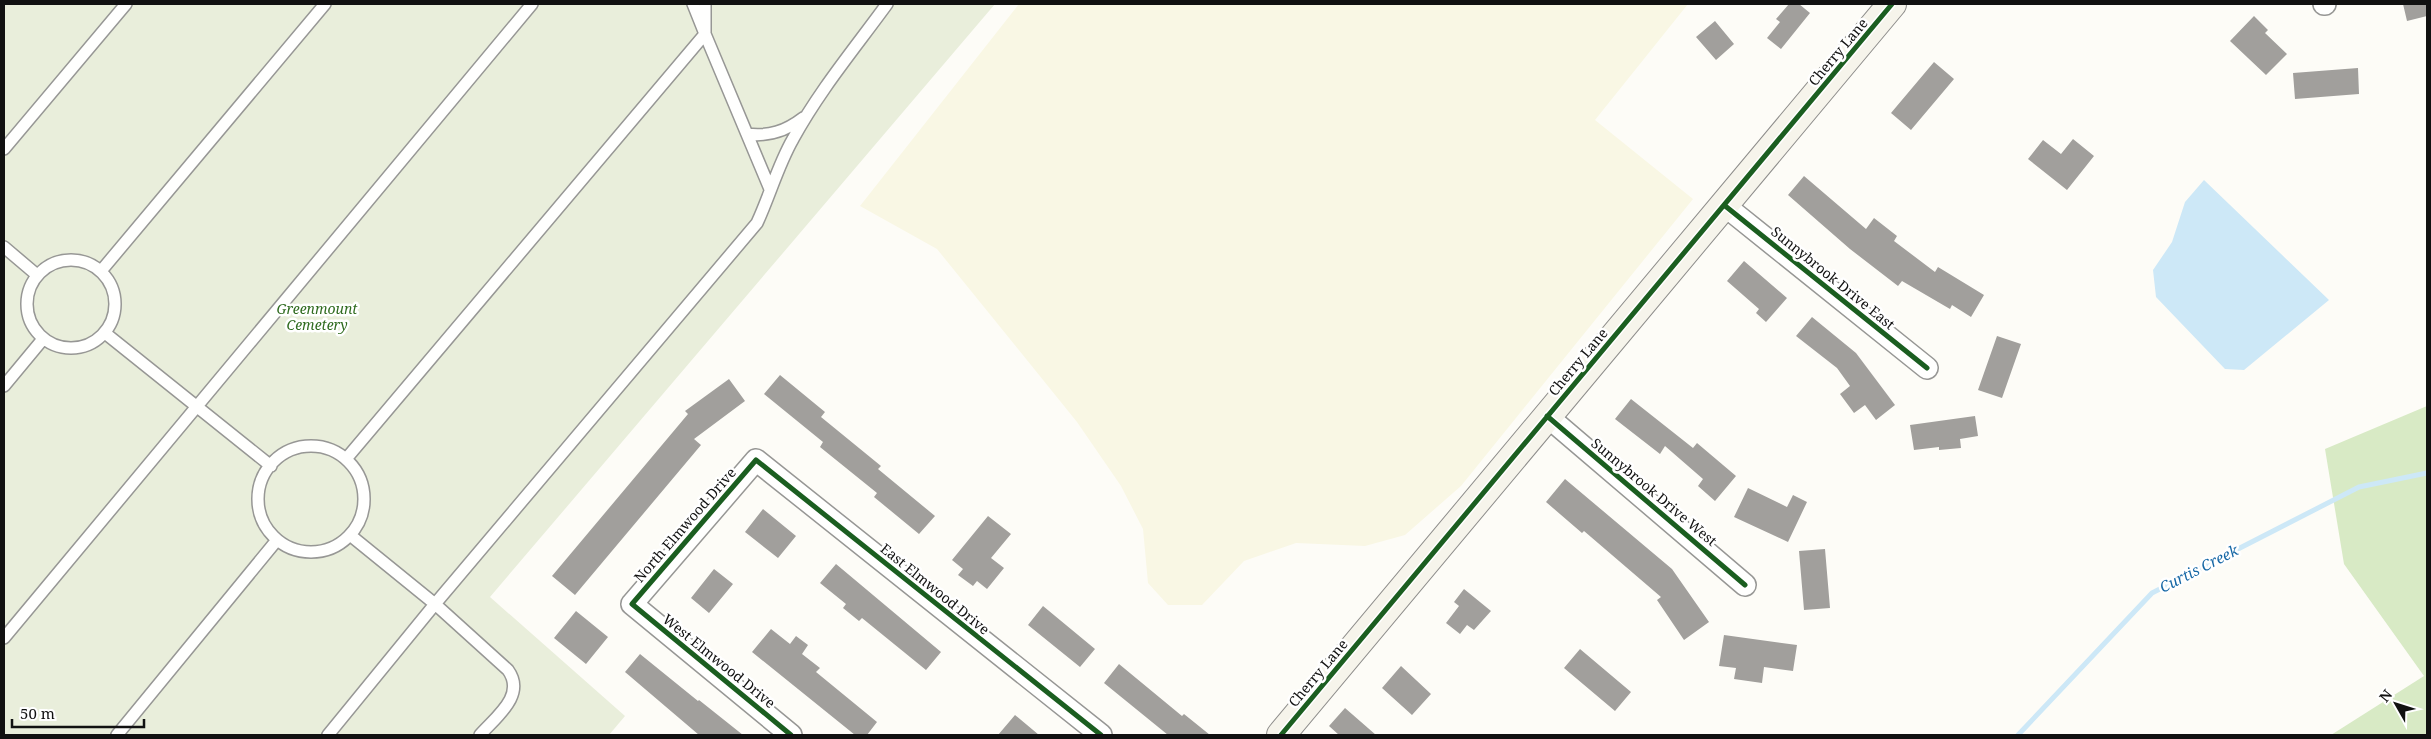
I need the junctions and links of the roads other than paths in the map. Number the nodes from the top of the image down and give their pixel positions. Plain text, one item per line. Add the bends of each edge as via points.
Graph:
1 (126, 4) edge
2 (325, 4) edge
3 (532, 4) edge
4 (692, 4) edge
5 (706, 4) edge
6 (887, 4) edge
7 (1892, 4) edge
8 (704, 34) junction
9 (807, 115) junction
10 (747, 134) junction
11 (4, 149) edge
12 (770, 188) junction
13 (1724, 205) junction
14 (4, 247) edge
15 (101, 271) junction
16 (37, 275) junction
17 (105, 333) junction
18 (43, 339) junction
19 (1927, 368) dead end
20 (4, 386) edge
21 (195, 406) junction
22 (1548, 416) junction
23 (346, 460) junction
24 (756, 460) joint
25 (270, 466) junction
26 (350, 535) junction
27 (277, 540) junction
28 (1745, 585) dead end
29 (435, 604) junction
30 (632, 604) joint
31 (4, 638) edge
32 (117, 735) edge
33 (328, 735) edge
34 (480, 735) edge
35 (791, 735) edge
36 (1101, 735) edge
37 (1281, 735) edge

1 - 11 lane
2 - 15 lane
3 - 21 lane
4 - 8 lane
5 - 8 lane
6 - 9 lane
7 - 13 street, Cherry Lane
8 - 10 lane
8 - 23 lane
9 - 10 lane via 777,132 762,136
9 - 12 lane
10 - 12 lane
12 - 29 lane via 758,223
13 - 19 street, Sunnybrook Drive East
13 - 22 street, Cherry Lane
14 - 16 lane
15 - 16 lane via 88,263 74,260 60,261
15 - 17 lane via 115,297 112,321
16 - 18 lane via 27,297 27,309 31,323
17 - 18 lane via 83,347 56,346
17 - 21 lane
18 - 20 lane
21 - 25 lane
21 - 31 lane
22 - 28 street, Sunnybrook Drive West
22 - 37 street, Cherry Lane
23 - 25 lane via 325,448 304,447 290,451
23 - 26 lane via 360,479 364,495 363,511
24 - 30 street, North Elmwood Drive
24 - 36 street, East Elmwood Drive
25 - 27 lane via 260,486 258,501 267,529
26 - 27 lane via 326,550 309,552 294,550
26 - 29 lane
27 - 32 lane
29 - 33 lane
29 - 34 lane via 513,677 513,697
30 - 35 street, West Elmwood Drive

